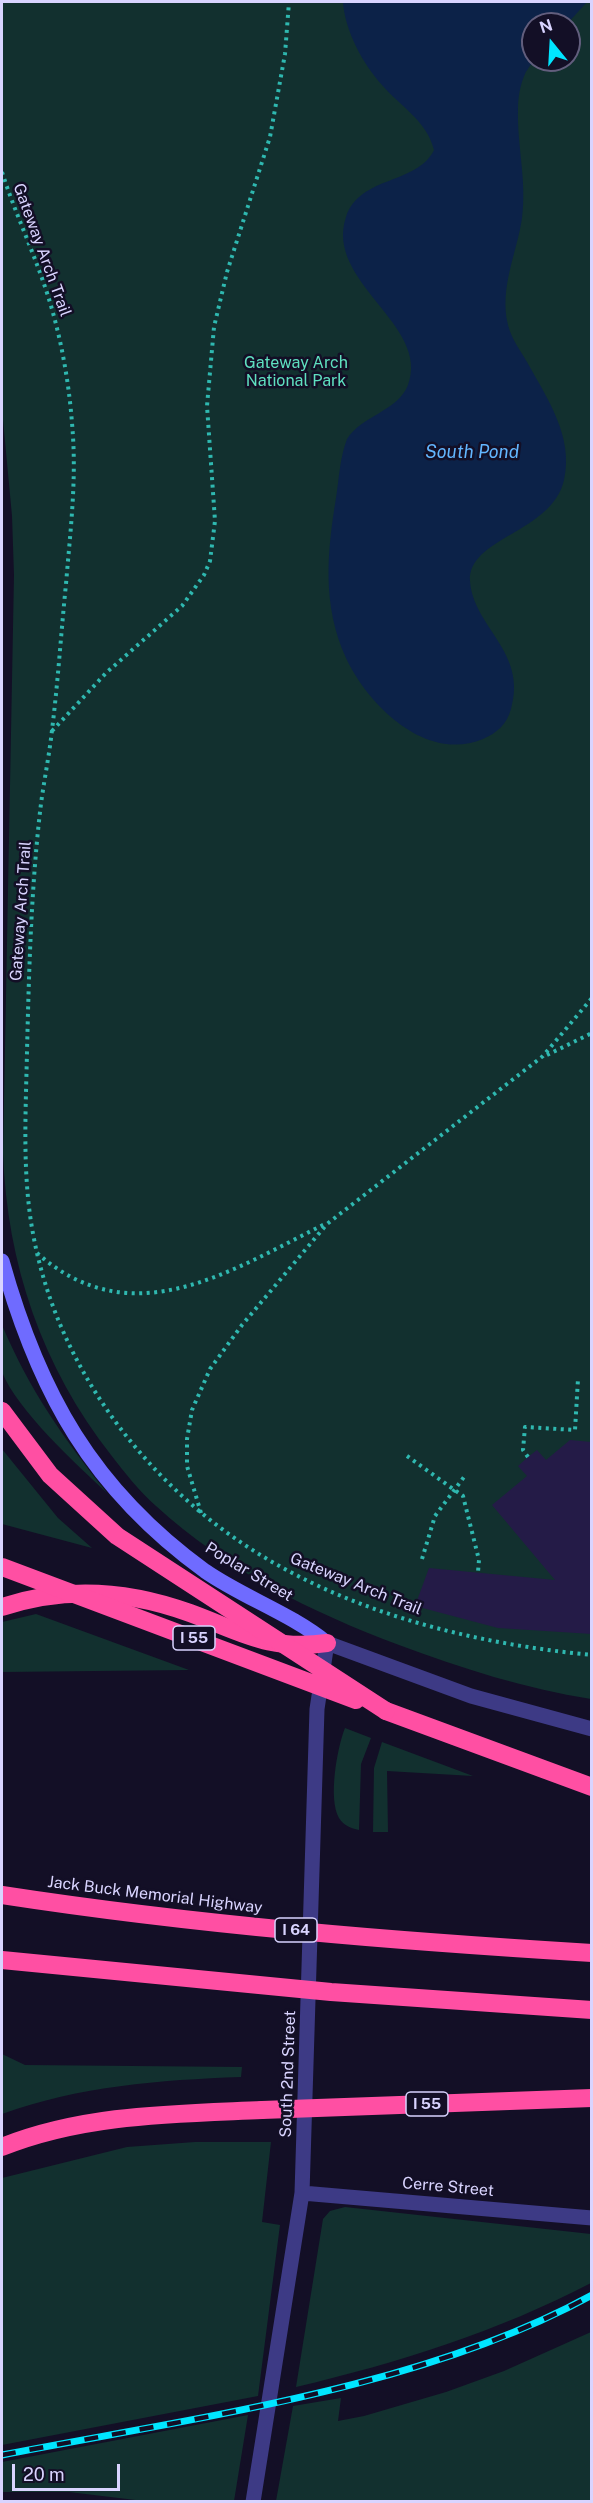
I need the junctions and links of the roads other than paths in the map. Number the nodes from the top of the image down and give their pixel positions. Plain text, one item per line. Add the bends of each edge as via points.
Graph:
1 (2, 1261) edge
2 (2, 1411) edge
3 (2, 1567) edge
4 (2, 1607) edge
5 (327, 1643) junction
6 (386, 1711) junction
7 (591, 1729) edge
8 (591, 1787) edge
9 (2, 1895) edge
10 (591, 1953) edge
11 (2, 1960) edge
12 (591, 2010) edge
13 (591, 2098) edge
14 (2, 2147) edge
15 (302, 2193) junction
16 (591, 2218) edge
17 (253, 2502) edge

1 - 5 street, Poplar Street via 17,1316 36,1363 66,1424 97,1470 137,1515 207,1572
2 - 6 highway, bridge via 50,1475 117,1536
3 - 6 highway, I 55, bridge
4 - 5 highway via 54,1593 100,1592 141,1598 189,1612 280,1646
5 - 7 street, Poplar Street via 471,1696
5 - 15 street, South 2nd Street via 317,1708
6 - 8 highway, I 55
9 - 10 highway, Jack Buck Memorial Highway / I 64, bridge via 199,1921
11 - 12 highway, bridge via 331,1992
13 - 14 highway, I 55, bridge via 134,2117 76,2125
15 - 16 street, Cerre Street
15 - 17 street, South 2nd Street

